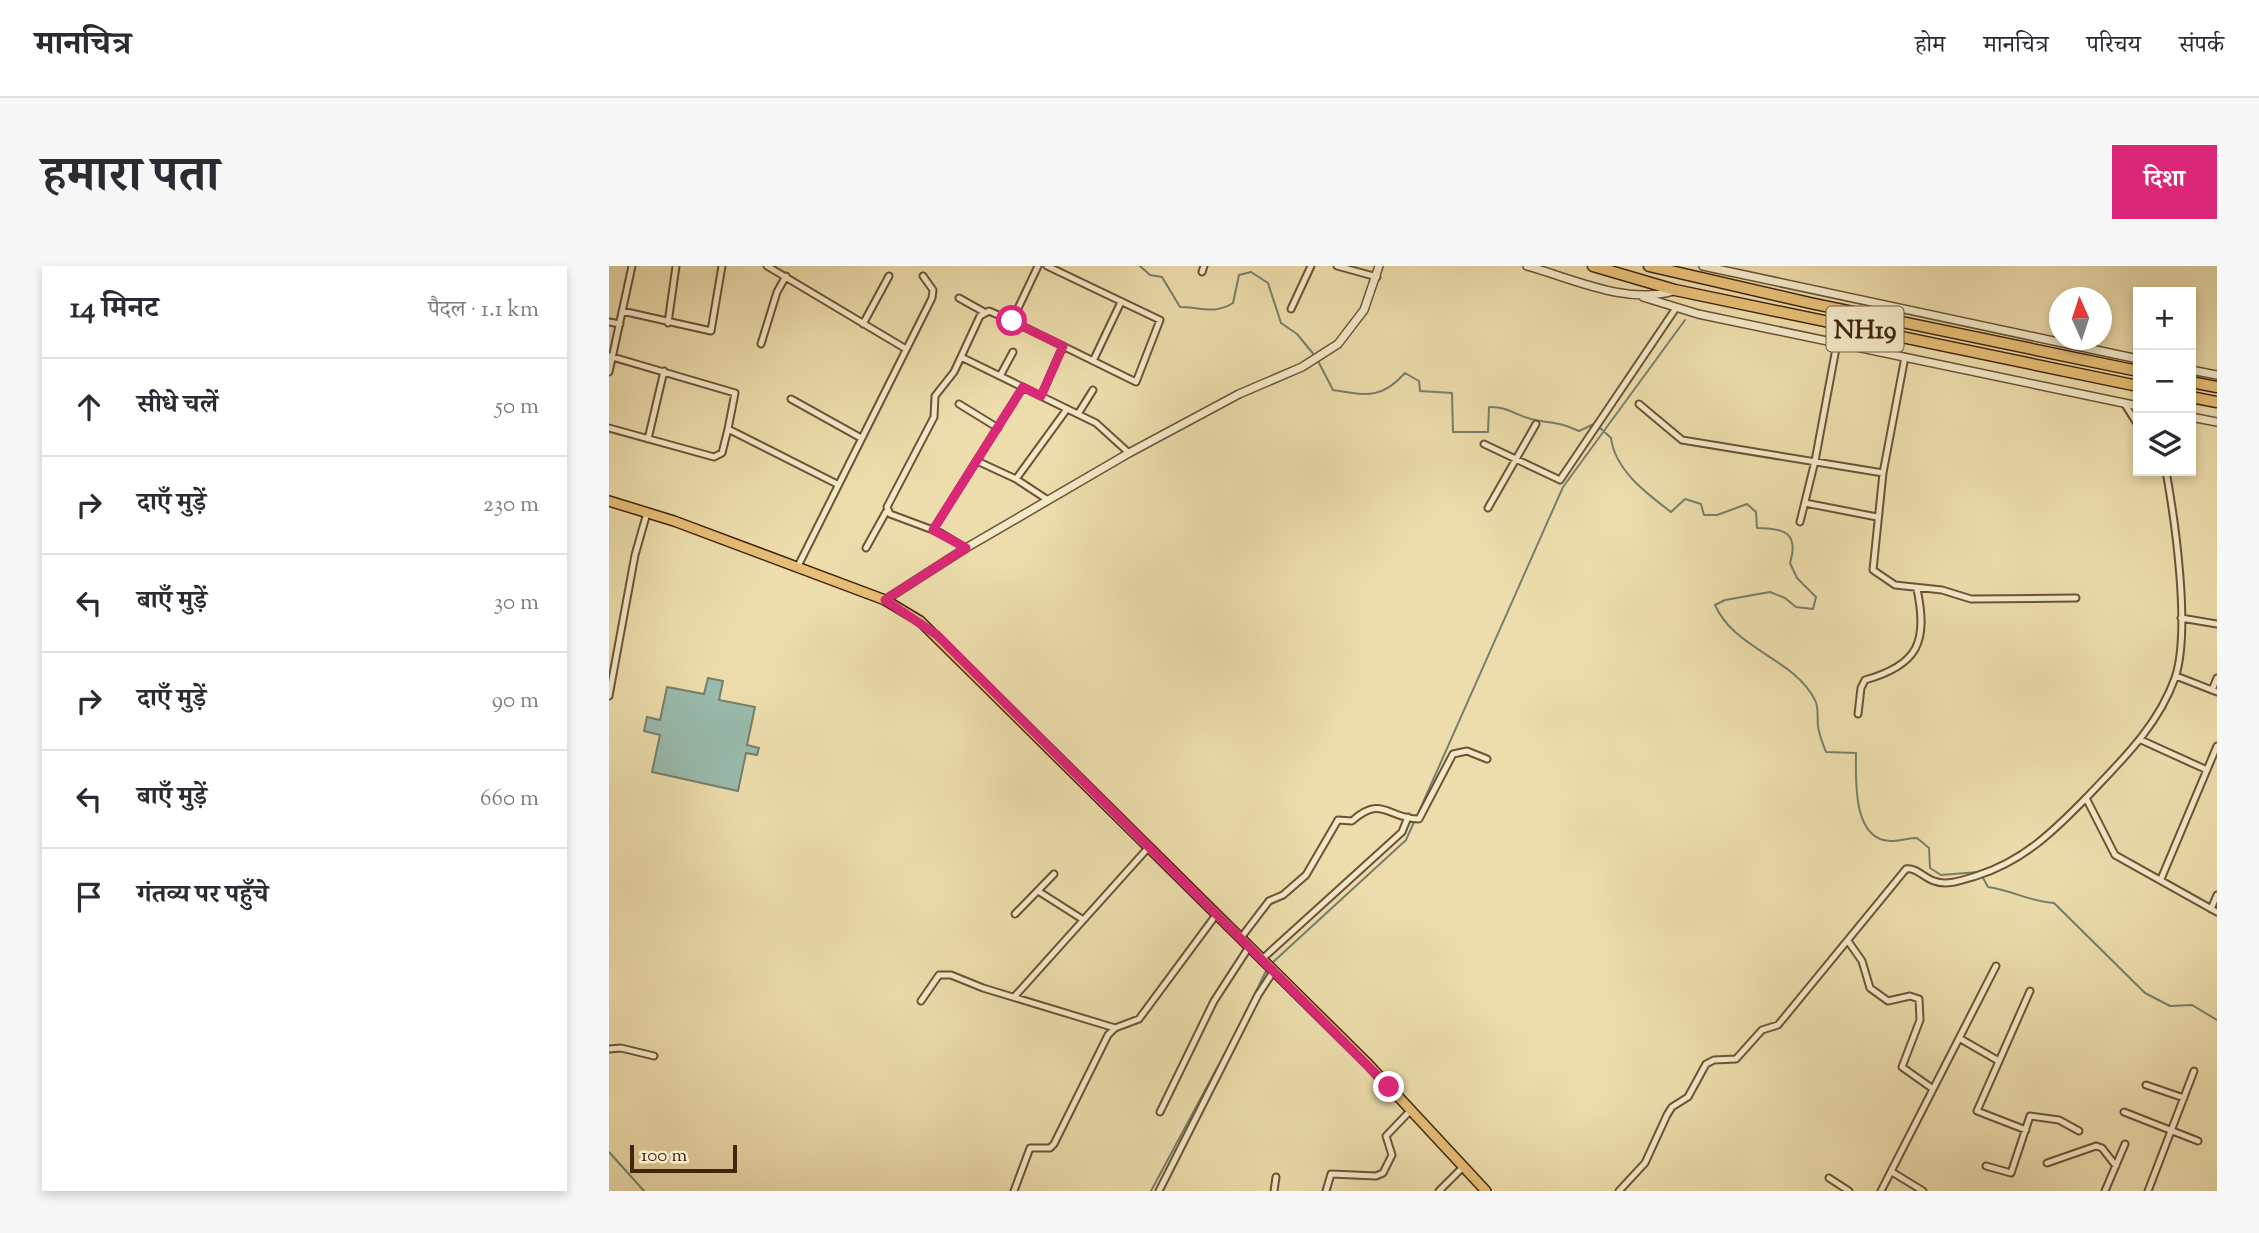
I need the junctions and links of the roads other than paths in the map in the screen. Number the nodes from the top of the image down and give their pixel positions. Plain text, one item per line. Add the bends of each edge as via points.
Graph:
1 (632, 266) edge
2 (676, 266) edge
3 (722, 266) edge
4 (767, 266) edge
5 (784, 266) edge
6 (1038, 266) edge
7 (1047, 266) edge
8 (1311, 266) edge
9 (1337, 266) edge
10 (1379, 266) edge
11 (1527, 266) edge
12 (1593, 266) edge
13 (1649, 266) edge
14 (1703, 266) edge
15 (783, 275) junction
16 (889, 276) dead end
17 (923, 276) dead end
18 (1377, 277) junction
19 (1675, 290) junction
20 (1643, 297) junction
21 (959, 298) dead end
22 (1121, 302) junction
23 (1676, 308) junction
24 (1291, 309) dead end
25 (622, 311) junction
26 (984, 312) junction
27 (1012, 321) junction
28 (609, 322) edge
29 (619, 324) junction
30 (668, 324) junction
31 (863, 324) junction
32 (1837, 343) junction
33 (761, 344) dead end
34 (1063, 346) junction
35 (906, 349) junction
36 (1013, 352) dead end
37 (610, 357) edge
38 (961, 357) junction
39 (1905, 357) junction
40 (2133, 358) edge
41 (1093, 361) junction
42 (2133, 370) edge
43 (664, 371) junction
44 (2196, 371) edge
45 (609, 372) edge
46 (1000, 376) junction
47 (2217, 376) edge
48 (2196, 383) edge
49 (2133, 385) edge
50 (1023, 387) junction
51 (2217, 387) edge
52 (1093, 390) dead end
53 (1041, 396) junction
54 (2196, 398) edge
55 (791, 399) dead end
56 (2217, 402) edge
57 (2124, 403) junction
58 (959, 404) dead end
59 (1639, 404) dead end
60 (2133, 405) edge
61 (1067, 409) junction
62 (1079, 415) junction
63 (2133, 417) edge
64 (2196, 418) edge
65 (2217, 422) edge
66 (1536, 424) dead end
67 (609, 428) edge
68 (997, 428) junction
69 (728, 429) junction
70 (648, 439) junction
71 (861, 439) junction
72 (1484, 444) dead end
73 (1129, 453) junction
74 (1515, 460) junction
75 (977, 461) junction
76 (1815, 461) junction
77 (1883, 473) junction
78 (2167, 476) edge
79 (1016, 480) junction
80 (837, 484) junction
81 (1048, 500) junction
82 (609, 501) edge
83 (1805, 503) junction
84 (1488, 508) dead end
85 (886, 512) junction
86 (647, 513) junction
87 (1877, 517) junction
88 (1800, 522) dead end
89 (933, 530) junction
90 (866, 548) dead end
91 (966, 548) junction
92 (798, 566) junction
93 (1917, 589) junction
94 (2077, 598) dead end
95 (885, 600) junction
96 (2181, 618) junction
97 (2217, 624) edge
98 (2176, 676) junction
99 (2217, 678) edge
100 (2214, 691) edge
101 (609, 696) edge
102 (1858, 714) dead end
103 (2140, 740) junction
104 (2217, 746) edge
105 (1487, 759) dead end
106 (2214, 761) edge
107 (2207, 770) junction
108 (2086, 798) junction
109 (1408, 817) junction
110 (1148, 848) junction
111 (1055, 874) dead end
112 (2161, 880) junction
113 (1038, 891) junction
114 (2217, 895) edge
115 (2214, 911) edge
116 (1014, 914) dead end
117 (1216, 915) junction
118 (1082, 919) junction
119 (1240, 939) junction
120 (1848, 942) junction
121 (1248, 947) junction
122 (1261, 960) junction
123 (1996, 965) dead end
124 (1273, 972) junction
125 (2030, 991) dead end
126 (1015, 996) junction
127 (921, 1001) dead end
128 (1115, 1028) junction
129 (1959, 1038) junction
130 (609, 1049) edge
131 (654, 1056) dead end
132 (1997, 1060) junction
133 (2194, 1071) dead end
134 (2146, 1085) dead end
135 (1933, 1089) junction
136 (2184, 1098) junction
137 (1411, 1111) junction
138 (1160, 1112) dead end
139 (2124, 1112) dead end
140 (2026, 1130) junction
141 (2079, 1131) dead end
142 (2173, 1131) junction
143 (2198, 1141) dead end
144 (2125, 1144) dead end
145 (2047, 1163) dead end
146 (1986, 1166) dead end
147 (2116, 1166) junction
148 (1463, 1167) junction
149 (1892, 1172) junction
150 (1276, 1177) dead end
151 (1829, 1178) dead end
152 (1014, 1191) edge
153 (1159, 1191) edge
154 (1274, 1191) edge
155 (1326, 1191) edge
156 (1439, 1191) edge
157 (1485, 1191) edge
158 (1619, 1191) edge
159 (1849, 1191) edge
160 (1881, 1191) edge
161 (1923, 1191) edge
162 (2105, 1191) edge
163 (2148, 1191) edge

1 - 25 street
2 - 30 street
3 - 30 street via 711,331
4 - 15 street
5 - 15 street
6 - 27 street
7 - 22 street
8 - 24 street
9 - 18 street
10 - 18 street
11 - 20 street
12 - 19 highway, NH19
13 - 42 highway, NH19
14 - 40 street
15 - 31 street
15 - 33 street
16 - 31 street
17 - 35 street via 933,290 932,299
18 - 73 street via 1364,310 1338,344 1302,367 1239,394
19 - 20 street
19 - 49 highway, NH19
20 - 23 street
21 - 26 street
22 - 41 street
22 - 41 street via 1160,320 1136,382
23 - 32 street
23 - 74 street via 1560,480
25 - 29 street
25 - 30 street
26 - 27 street
26 - 38 street
27 - 34 street
28 - 29 street
29 - 37 street
31 - 35 street
32 - 39 street
32 - 76 street
34 - 41 street
34 - 53 street
35 - 71 street
36 - 46 street
37 - 43 street
37 - 45 street
38 - 46 street
38 - 85 street via 935,396 934,417
39 - 57 street
39 - 77 street
43 - 69 street via 735,393
43 - 70 street
44 - 47 street
46 - 50 street
48 - 51 highway
50 - 53 street
50 - 68 street
52 - 62 street
53 - 61 street
54 - 56 highway
55 - 71 street
57 - 60 street
57 - 63 street
58 - 68 street
59 - 76 street via 1682,440
61 - 62 street
61 - 79 street
62 - 73 street via 1102,427
64 - 65 street
66 - 74 street
67 - 70 street
68 - 75 street
69 - 70 street via 722,453 714,457
69 - 80 street
71 - 80 street
72 - 74 street
73 - 81 street
74 - 84 street
75 - 79 street
75 - 89 street
76 - 77 street
76 - 83 street
77 - 87 street
78 - 96 street
79 - 81 street
80 - 92 street
81 - 91 street
82 - 86 main road
83 - 87 street
83 - 88 street
85 - 89 street
85 - 90 street
86 - 92 main road
86 - 101 street
87 - 93 street via 1873,569 1895,585
89 - 91 street
91 - 95 street
92 - 95 main road
93 - 94 street via 1943,590 1971,599
93 - 102 street via 1922,623 1916,648 1896,670 1865,680
95 - 110 main road via 937,635
96 - 97 street
96 - 98 street
98 - 100 street
98 - 103 street
99 - 100 street
103 - 107 street
103 - 108 street
104 - 106 street
105 - 109 street via 1467,751 1453,754 1426,810 1419,819
106 - 107 street
107 - 112 street
108 - 112 street via 2115,855
108 - 120 street via 2045,840 2003,867 1945,883 1906,869
109 - 119 street via 1369,808 1352,821 1338,820 1306,875 1269,901
109 - 122 street via 1402,832
110 - 117 main road
110 - 118 street
111 - 113 street
112 - 115 street
113 - 116 street
113 - 118 street
114 - 115 street
117 - 119 main road
117 - 128 street via 1139,1019
118 - 126 street
119 - 121 main road
120 - 135 street via 1862,961 1873,991 1888,1001 1913,996 1920,1002 1920,1020 1902,1067
120 - 158 street via 1778,1025 1762,1030 1738,1058 1706,1064 1688,1097 1667,1115 1645,1163
121 - 122 main road
121 - 138 street via 1214,1001
122 - 124 main road
123 - 129 street
124 - 137 main road
124 - 153 street
125 - 132 street
126 - 127 street via 943,975
126 - 128 street
128 - 152 street via 1054,1143 1028,1151
129 - 132 street
129 - 135 street
130 - 131 street
132 - 140 street via 1977,1112
133 - 136 street
134 - 136 street
135 - 149 street
136 - 142 street
137 - 148 main road
137 - 155 street via 1386,1136 1392,1155 1383,1173 1331,1174
139 - 142 street
140 - 141 street via 2033,1116 2059,1120
140 - 146 street via 2011,1173
142 - 143 street
142 - 163 street
144 - 147 street
145 - 147 street via 2096,1146
147 - 162 street
148 - 156 street
148 - 157 main road
149 - 160 street
149 - 161 street
150 - 154 street
151 - 159 street

